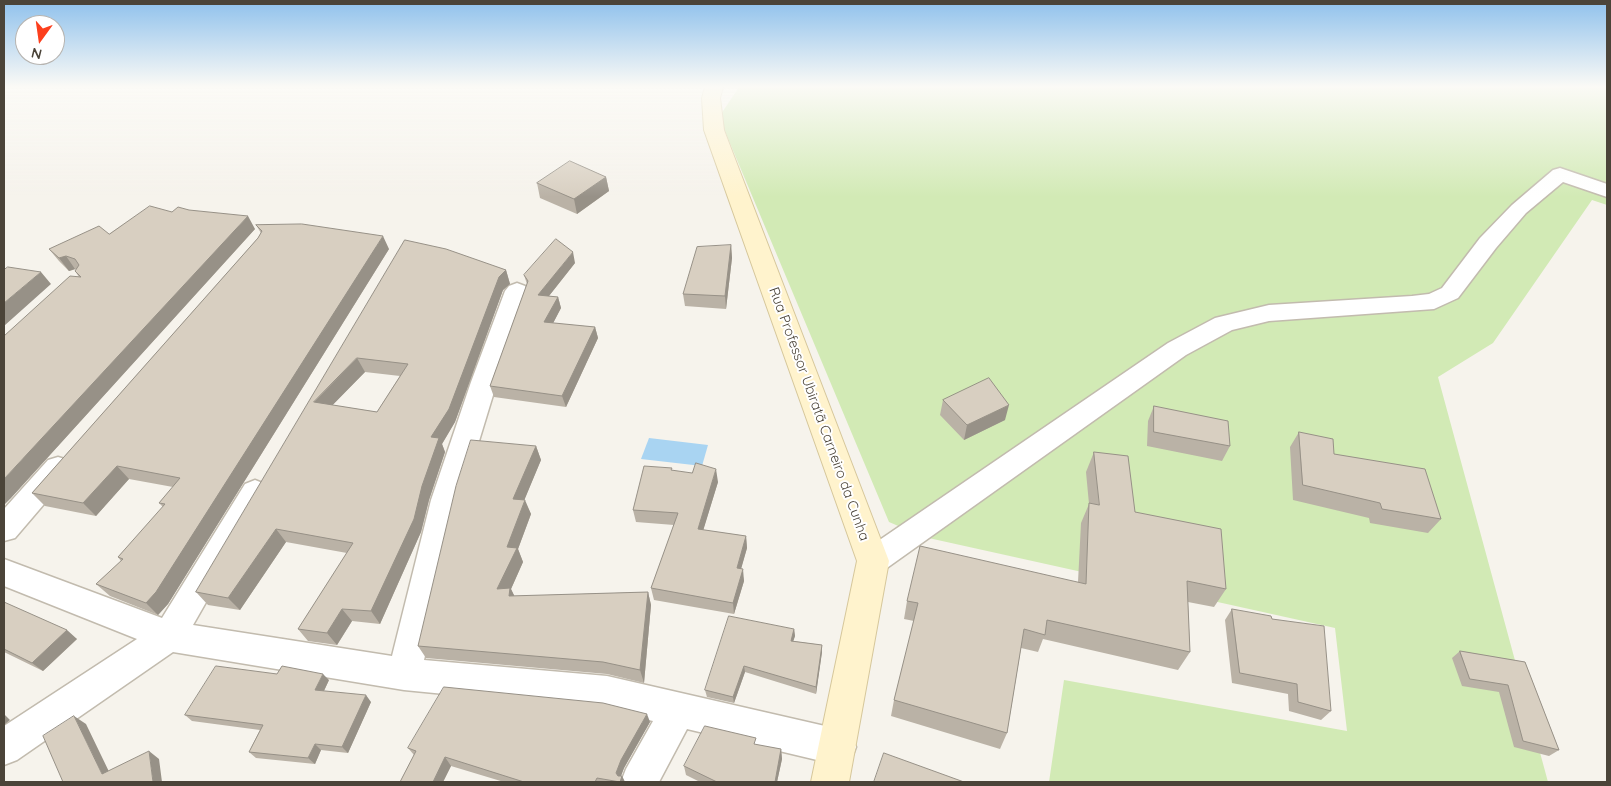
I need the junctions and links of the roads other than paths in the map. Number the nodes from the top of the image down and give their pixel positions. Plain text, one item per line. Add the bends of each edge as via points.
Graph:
1 (713, 124) edge
2 (1607, 191) edge
3 (517, 291) dead end
4 (76, 448) edge
5 (271, 467) edge
6 (4, 529) edge
7 (873, 561) junction
8 (4, 572) edge
9 (169, 636) junction
10 (404, 674) junction
11 (678, 710) junction
12 (4, 747) edge
13 (834, 765) edge
14 (639, 782) edge

1 - 7 street, Rua Professor Ubiratã Carneiro da Cunha
2 - 7 street via 1560,174 1506,223 1450,293 1434,300 1269,313 1224,324 1177,349
3 - 10 street via 446,500
4 - 6 street
5 - 9 street
7 - 13 street
8 - 9 street
9 - 10 street
9 - 12 street
10 - 11 street via 607,693
11 - 13 street
11 - 14 street

